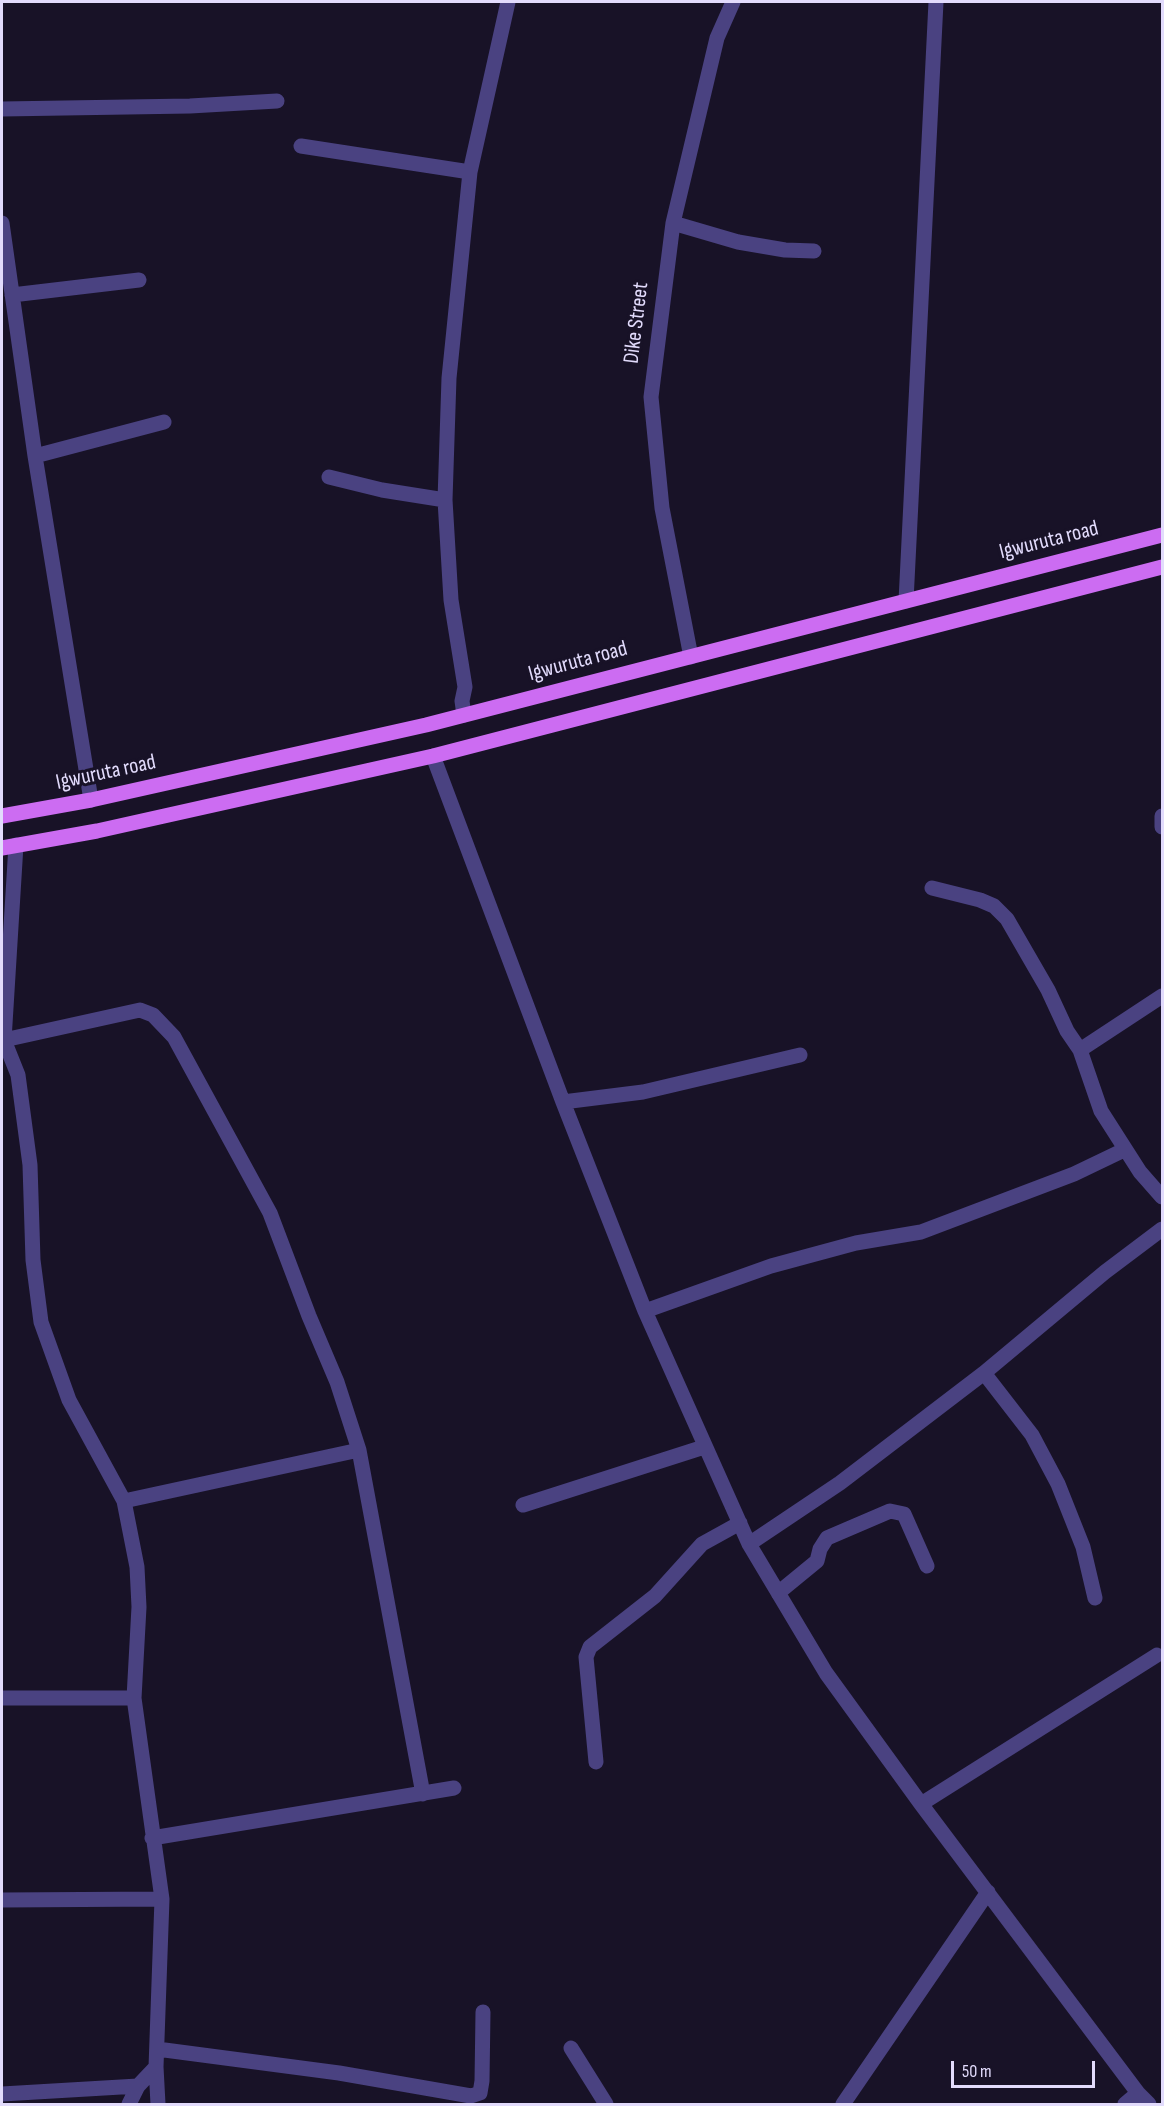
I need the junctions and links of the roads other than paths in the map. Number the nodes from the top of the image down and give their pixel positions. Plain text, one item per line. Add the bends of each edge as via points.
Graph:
1 (508, 2) edge
2 (733, 2) edge
3 (936, 2) edge
4 (277, 101) dead end
5 (2, 109) edge
6 (301, 146) dead end
7 (470, 172) junction
8 (2, 223) edge
9 (673, 223) junction
10 (814, 251) dead end
11 (139, 280) dead end
12 (12, 295) junction
13 (164, 422) dead end
14 (35, 456) junction
15 (328, 477) dead end
16 (445, 500) junction
17 (1162, 535) edge
18 (1162, 567) edge
19 (906, 601) junction
20 (691, 657) junction
21 (464, 715) junction
22 (433, 756) junction
23 (91, 800) junction
24 (2, 816) edge
25 (1162, 816) edge
26 (1162, 826) edge
27 (9, 847) edge
28 (932, 888) dead end
29 (1162, 996) edge
30 (3, 1039) edge
31 (1080, 1050) junction
32 (800, 1055) dead end
33 (563, 1102) junction
34 (1124, 1150) junction
35 (1162, 1197) edge
36 (1160, 1236) edge
37 (645, 1311) junction
38 (984, 1373) junction
39 (704, 1447) junction
40 (359, 1449) junction
41 (124, 1501) junction
42 (523, 1505) dead end
43 (740, 1523) junction
44 (749, 1544) junction
45 (927, 1566) dead end
46 (778, 1593) junction
47 (1095, 1598) dead end
48 (1156, 1655) dead end
49 (2, 1698) edge
50 (134, 1698) junction
51 (596, 1762) dead end
52 (454, 1788) dead end
53 (423, 1794) junction
54 (921, 1804) junction
55 (152, 1838) junction
56 (988, 1892) junction
57 (162, 1899) junction
58 (2, 1900) edge
59 (483, 2012) dead end
60 (571, 2048) dead end
61 (157, 2049) junction
62 (156, 2067) junction
63 (138, 2086) junction
64 (1138, 2093) junction
65 (2, 2094) edge
66 (129, 2104) edge
67 (158, 2104) edge
68 (606, 2104) edge
69 (843, 2104) edge
70 (1125, 2104) edge
71 (1149, 2104) edge

1 - 7 street
2 - 9 street, Dike Street via 717,38
3 - 19 street
4 - 5 street
6 - 7 street
7 - 16 street via 449,378
8 - 12 street
9 - 10 street via 738,242
9 - 20 street, Dike Street via 651,397 662,508
11 - 12 street
12 - 14 street
13 - 14 street
14 - 23 street
15 - 16 street
16 - 21 street via 451,600 465,687
17 - 19 main road, Igwuruta road
18 - 22 main road
19 - 20 main road, Igwuruta road
20 - 21 main road, Igwuruta road
21 - 23 main road, Igwuruta road
22 - 27 main road
22 - 33 street
23 - 24 main road, Igwuruta road
25 - 26 street
27 - 30 street
28 - 31 street via 980,900 994,906 1007,919
29 - 31 street
30 - 40 street via 140,1010 153,1015 174,1037 270,1213 337,1382
30 - 41 street via 18,1075 29,1154 33,1260 42,1322 69,1400
31 - 34 street via 1101,1111
32 - 33 street via 643,1092
33 - 37 street
34 - 35 street
34 - 37 street via 1074,1174 921,1232 856,1243 771,1266
36 - 38 street via 1105,1272
37 - 39 street
38 - 44 street via 840,1483
38 - 47 street via 1032,1436 1058,1484 1083,1547
39 - 42 street
39 - 43 street
40 - 41 street
40 - 53 street
41 - 50 street via 137,1567
43 - 44 street
43 - 51 street via 702,1544 656,1596 590,1647 586,1657
44 - 46 street
45 - 46 street via 904,1514 890,1511 827,1538 818,1561
46 - 54 street via 826,1673
48 - 54 street
49 - 50 street
50 - 55 street
52 - 53 street
53 - 55 street
54 - 56 street
55 - 57 street
56 - 64 street
56 - 69 street
57 - 58 street
57 - 61 street
59 - 61 street via 482,2081 480,2093 471,2096 339,2073
60 - 68 street
61 - 62 street
62 - 63 street
62 - 67 street
63 - 65 street
63 - 66 street
64 - 70 street
64 - 71 street

